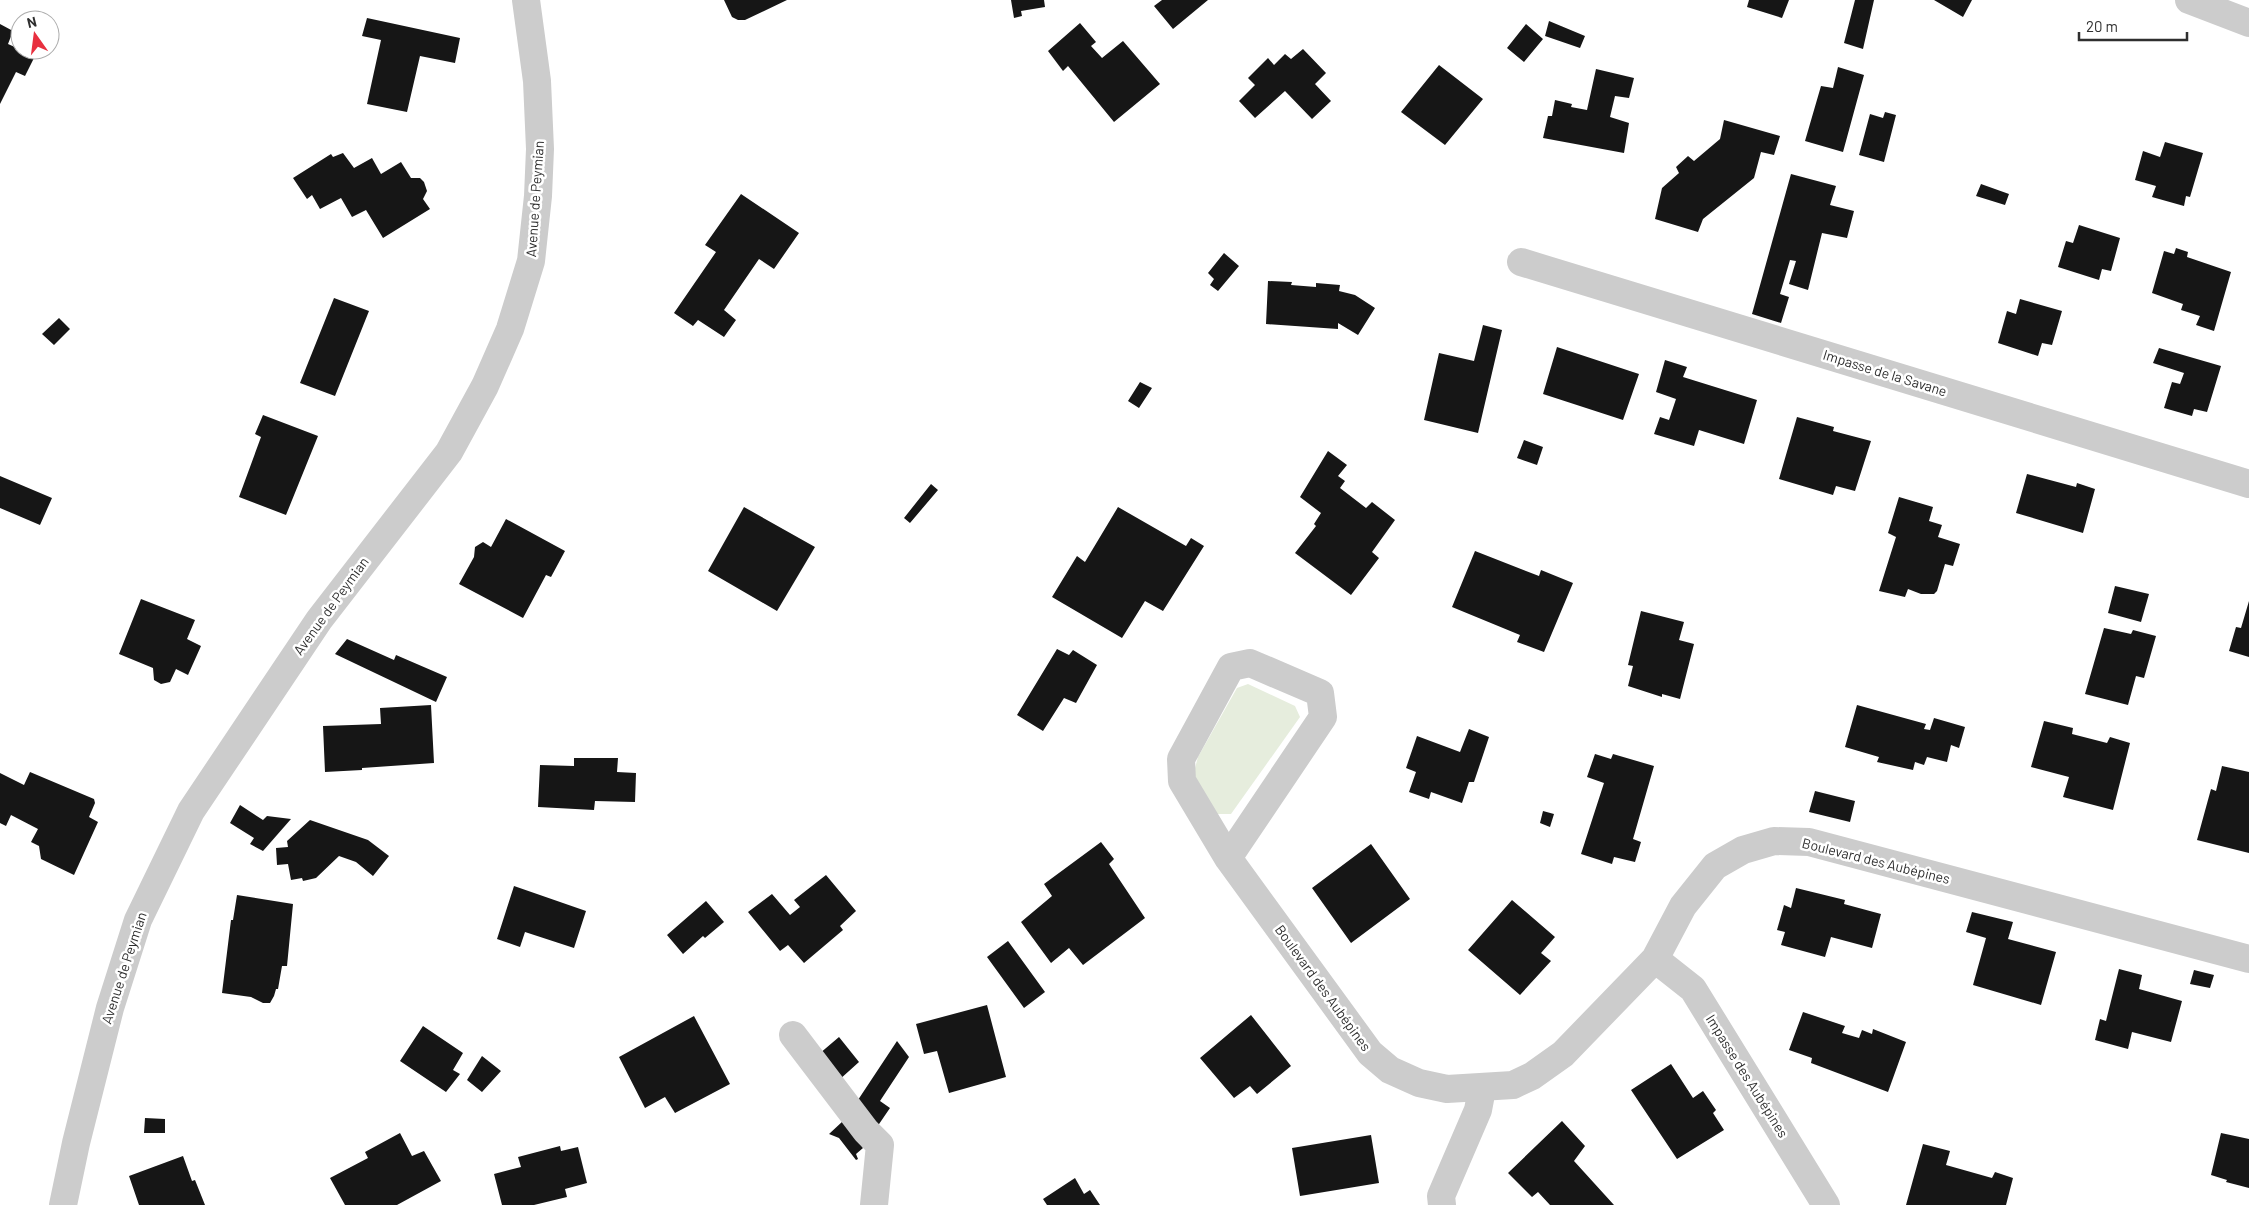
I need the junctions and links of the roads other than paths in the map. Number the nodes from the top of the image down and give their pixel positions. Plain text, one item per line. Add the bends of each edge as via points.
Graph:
1 (526, 0) edge
2 (2189, 0) edge
3 (2249, 23) edge
4 (1521, 262) dead end
5 (2249, 484) edge
6 (1228, 858) junction
7 (1655, 959) junction
8 (2249, 959) edge
9 (793, 1034) dead end
10 (1482, 1089) junction
11 (63, 1205) edge
12 (874, 1205) edge
13 (1442, 1205) edge
14 (1826, 1205) edge

1 - 11 street, Avenue de Peymian via 538,81 538,196 531,261 510,329 485,386 448,452 319,620 191,811 135,929 110,1008
2 - 3 street
4 - 5 street, Impasse de la Savane
6 - 6 street, Boulevard des Aubépines via 1323,717 1320,693 1250,663 1231,667 1181,759 1182,781
6 - 10 street, Boulevard des Aubépines via 1370,1053 1390,1070 1419,1083 1448,1089
7 - 8 street, Boulevard des Aubépines via 1683,906 1715,866 1743,850 1774,840 1809,842
7 - 10 street, Boulevard des Aubépines via 1563,1054 1513,1085
7 - 14 street, Impasse des Aubépines via 1693,989
9 - 12 street via 880,1145
10 - 13 street via 1478,1110 1441,1196

